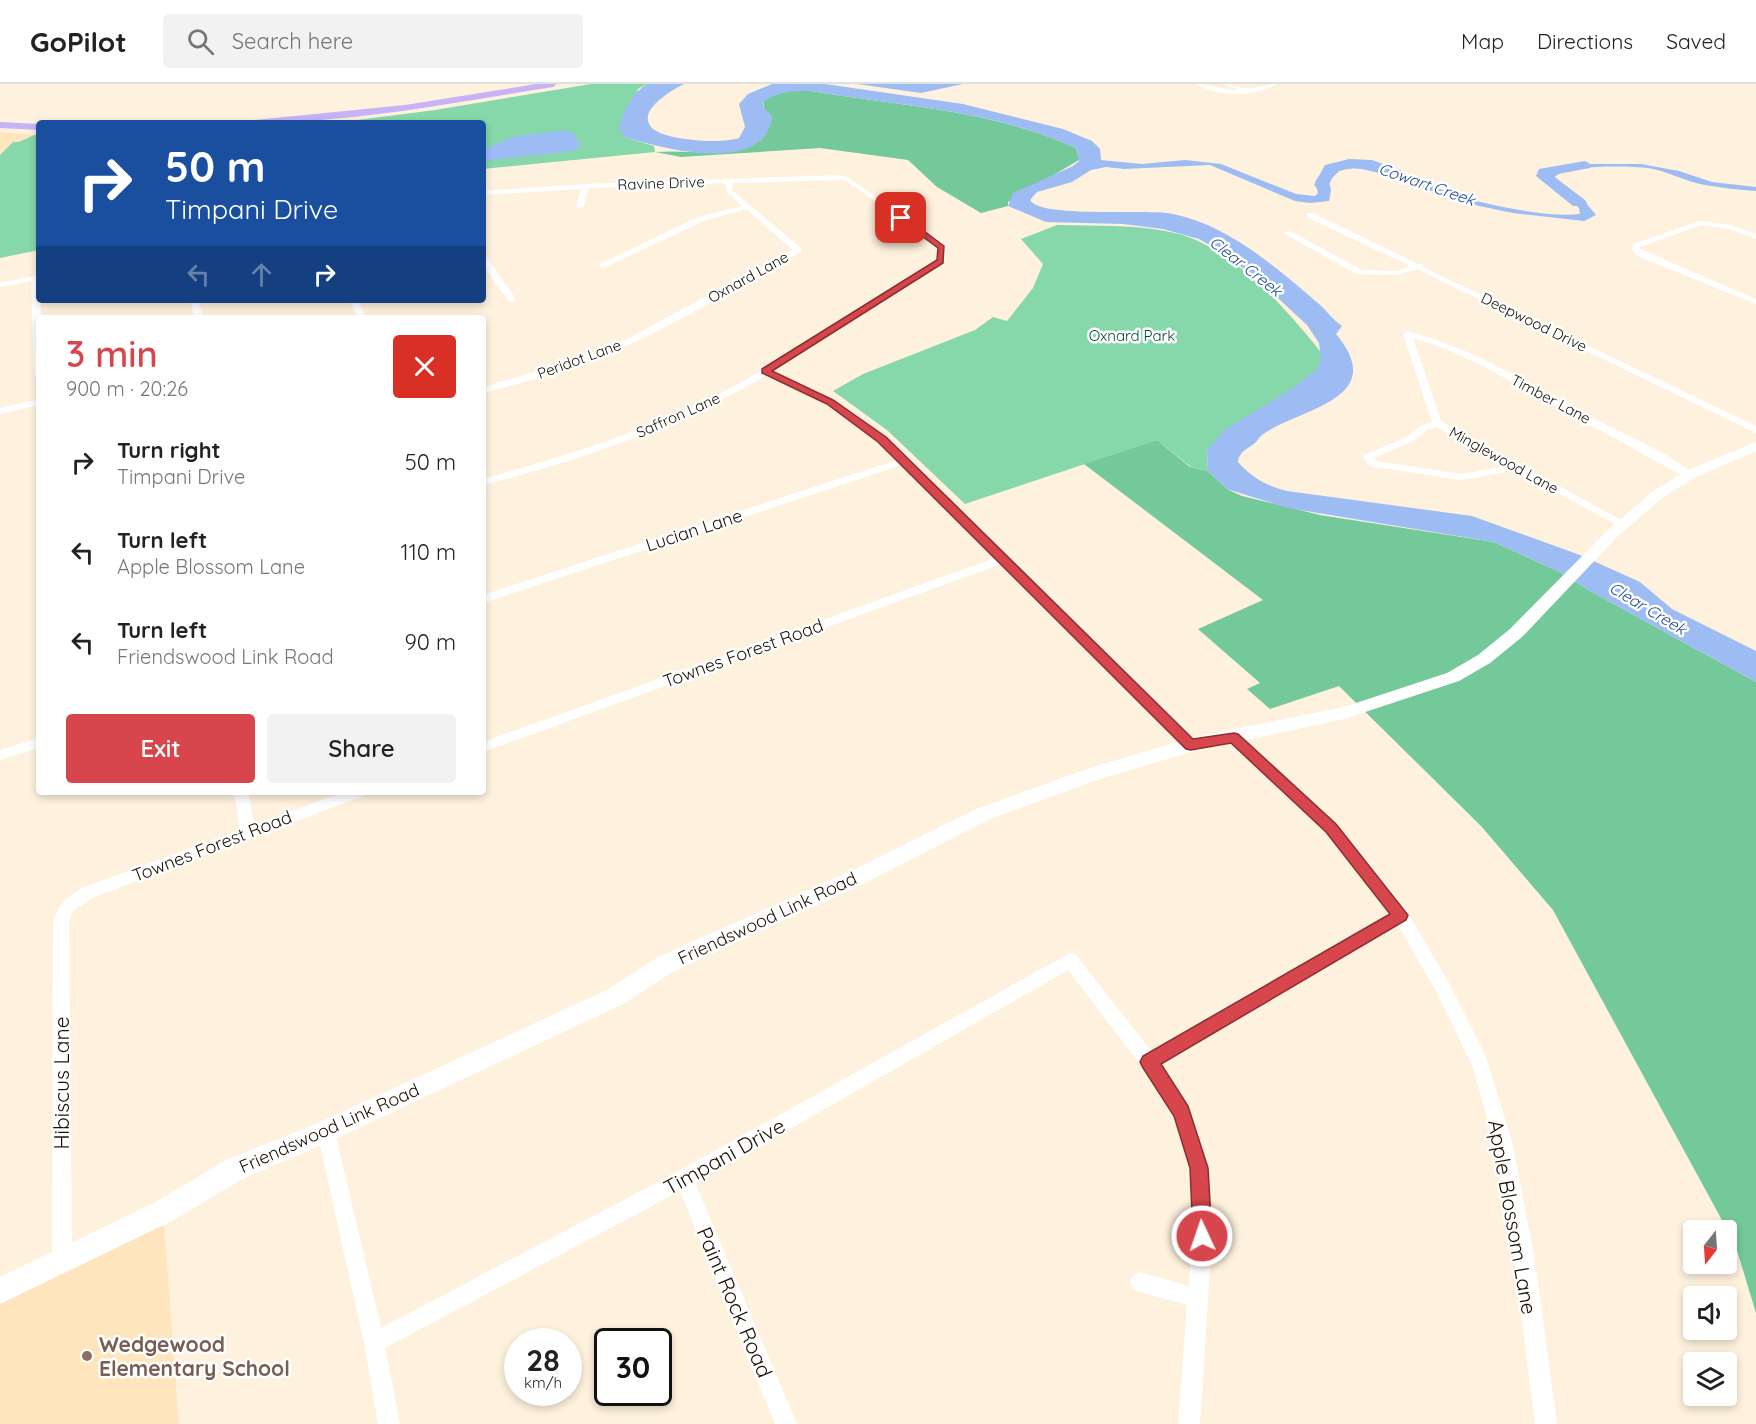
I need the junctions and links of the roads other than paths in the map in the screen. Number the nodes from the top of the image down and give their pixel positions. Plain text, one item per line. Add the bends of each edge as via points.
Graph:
1 (553, 84) edge
2 (1198, 84) edge
3 (1226, 84) edge
4 (1274, 84) edge
5 (1250, 91) junction
6 (284, 120) edge
7 (0, 125) edge
8 (36, 127) edge
9 (840, 177) joint
10 (728, 180) junction
11 (585, 186) junction
12 (486, 193) edge
13 (580, 206) dead end
14 (747, 207) junction
15 (1311, 215) dead end
16 (1287, 233) dead end
17 (1756, 237) edge
18 (486, 262) edge
19 (603, 266) dead end
20 (1420, 266) junction
21 (36, 278) edge
22 (0, 285) edge
23 (512, 300) dead end
24 (1756, 302) edge
25 (672, 318) joint
26 (1407, 334) joint
27 (765, 371) junction
28 (486, 389) edge
29 (36, 403) edge
30 (0, 411) edge
31 (1437, 423) junction
32 (1756, 430) edge
33 (1756, 446) edge
34 (905, 461) junction
35 (1517, 467) junction
36 (1689, 475) junction
37 (486, 481) edge
38 (1617, 529) junction
39 (1004, 558) junction
40 (486, 598) edge
41 (1234, 738) junction
42 (36, 743) edge
43 (1191, 745) junction
44 (486, 746) edge
45 (0, 755) edge
46 (242, 795) edge
47 (350, 795) edge
48 (248, 832) junction
49 (68, 906) joint
50 (1401, 915) junction
51 (1149, 1062) junction
52 (326, 1132) junction
53 (684, 1179) junction
54 (62, 1262) junction
55 (1140, 1282) dead end
56 (0, 1291) edge
57 (1198, 1298) junction
58 (374, 1344) junction
59 (389, 1424) edge
60 (786, 1424) edge
61 (1189, 1424) edge
62 (1546, 1424) edge

1 - 6 main road via 405,108
2 - 5 street via 1227,93
3 - 5 street
4 - 5 street
7 - 8 main road
9 - 10 street, Ravine Drive
9 - 27 street, Saffron Lane via 929,237 943,251 941,261
10 - 11 street, Ravine Drive
10 - 14 street, Oxnard Lane via 730,192
11 - 12 street, Ravine Drive
11 - 13 street
14 - 19 street via 700,219
14 - 25 street, Oxnard Lane via 798,250
15 - 20 street, Deepwood Drive
16 - 20 street via 1360,272 1396,273
17 - 24 street via 1730,227 1700,223 1636,246 1640,254
18 - 23 street
20 - 32 street, Deepwood Drive
21 - 22 street
25 - 28 street, Peridot Lane via 580,362
26 - 31 street, Minglewood Lane
26 - 36 street, Timber Lane via 1425,338 1506,375
27 - 34 street via 830,402
27 - 37 street, Saffron Lane via 704,405 641,432
29 - 30 street
31 - 35 street, Minglewood Lane
31 - 35 street via 1368,457 1373,464 1461,477
33 - 36 main road, Friendswood Link Road
34 - 39 street
34 - 40 street, Lucian Lane
35 - 38 street, Minglewood Lane
36 - 38 main road, Friendswood Link Road
38 - 41 main road, Friendswood Link Road via 1496,649 1453,677 1344,713
39 - 43 street
39 - 44 street, Townes Forest Road
41 - 43 main road, Friendswood Link Road
41 - 50 street, Apple Blossom Lane via 1331,828
42 - 45 street
43 - 52 main road, Friendswood Link Road via 1096,773 983,814 858,877 666,964 615,997
46 - 48 street
47 - 48 street, Townes Forest Road
48 - 49 street, Townes Forest Road via 87,893
49 - 54 street, Hibiscus Lane via 61,919
50 - 51 street
50 - 62 street, Apple Blossom Lane via 1480,1063 1503,1142 1524,1255
51 - 53 street, Timpani Drive via 1070,960
51 - 57 street via 1182,1112 1199,1168 1202,1236
52 - 54 main road, Friendswood Link Road via 235,1169 163,1212
52 - 58 street
53 - 58 street, Timpani Drive
53 - 60 street, Paint Rock Road
54 - 56 main road, Friendswood Link Road
55 - 57 street
57 - 61 street
58 - 59 street

